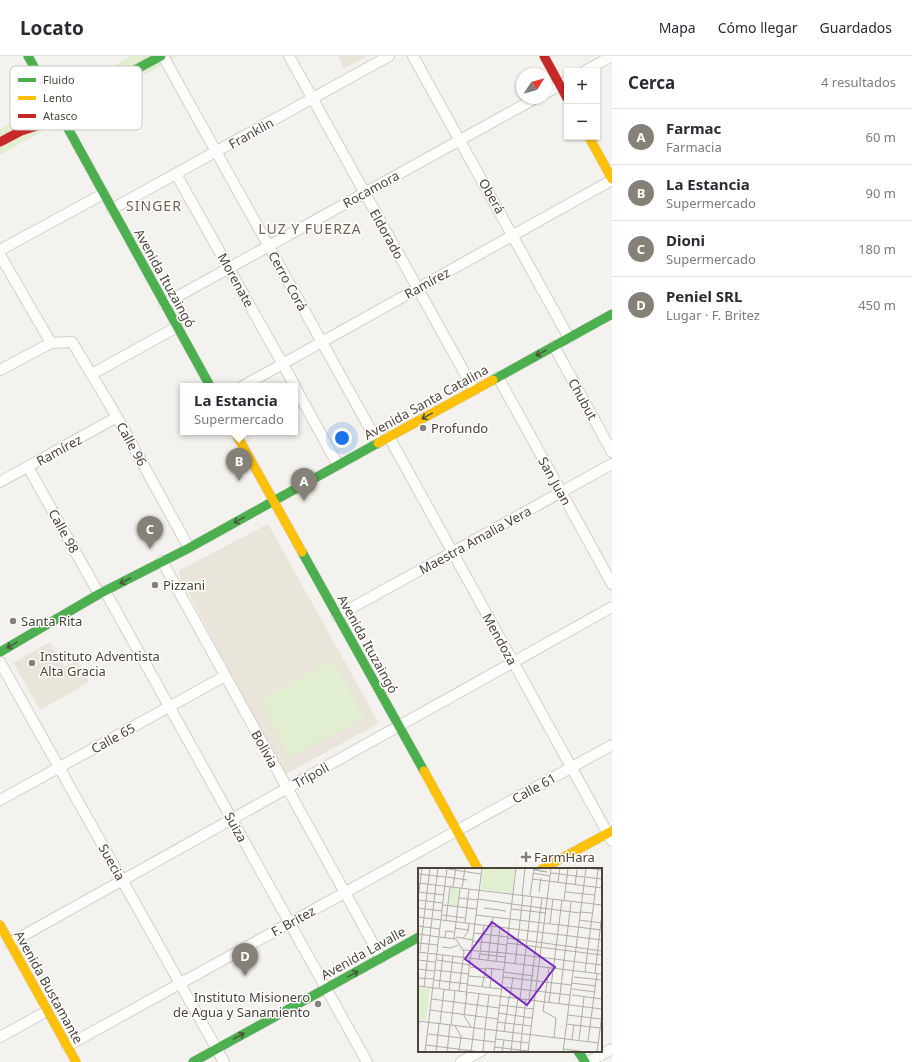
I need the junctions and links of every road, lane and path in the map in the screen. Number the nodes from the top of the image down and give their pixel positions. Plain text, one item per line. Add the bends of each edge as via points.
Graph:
1 (28, 56) edge
2 (162, 56) edge
3 (289, 56) edge
4 (389, 56) edge
5 (413, 56) edge
6 (544, 56) edge
7 (612, 56) edge
8 (34, 66) edge
9 (142, 66) edge
10 (590, 68) edge
11 (564, 83) edge
12 (552, 90) edge
13 (312, 98) junction
14 (525, 104) edge
15 (24, 130) edge
16 (69, 130) edge
17 (21, 131) joint
18 (460, 140) junction
19 (591, 140) edge
20 (0, 142) edge
21 (216, 152) junction
22 (176, 174) junction
23 (612, 179) edge
24 (364, 193) junction
25 (104, 194) junction
26 (112, 209) junction
27 (514, 235) junction
28 (269, 246) junction
29 (0, 250) edge
30 (0, 255) edge
31 (229, 268) junction
32 (417, 288) junction
33 (164, 304) junction
34 (612, 314) edge
35 (177, 327) junction
36 (569, 338) junction
37 (322, 341) junction
38 (51, 343) junction
39 (554, 346) junction
40 (283, 364) junction
41 (0, 370) edge
42 (92, 374) junction
43 (498, 377) junction
44 (208, 383) edge
45 (248, 383) edge
46 (293, 383) edge
47 (474, 390) junction
48 (298, 392) edge
49 (117, 417) junction
50 (238, 435) edge
51 (388, 437) junction
52 (378, 443) junction
53 (612, 452) edge
54 (612, 464) edge
55 (338, 465) junction
56 (28, 467) junction
57 (1, 479) edge
58 (561, 492) junction
59 (274, 501) junction
60 (188, 548) junction
61 (452, 552) junction
62 (162, 561) junction
63 (612, 584) edge
64 (102, 593) junction
65 (612, 607) edge
66 (337, 616) junction
67 (0, 652) edge
68 (0, 662) edge
69 (513, 663) junction
70 (225, 676) junction
71 (169, 706) junction
72 (399, 726) junction
73 (612, 745) edge
74 (59, 767) junction
75 (571, 767) junction
76 (287, 789) junction
77 (0, 800) edge
78 (232, 819) junction
79 (456, 831) junction
80 (610, 835) edge
81 (477, 868) edge
82 (544, 868) edge
83 (122, 880) junction
84 (344, 893) junction
85 (289, 923) junction
86 (0, 925) edge
87 (418, 938) edge
88 (10, 943) junction
89 (381, 958) junction
90 (180, 983) junction
91 (326, 989) junction
92 (48, 1011) junction
93 (0, 1037) edge
94 (67, 1046) junction
95 (217, 1049) junction
96 (612, 1049) edge
97 (479, 1052) edge
98 (579, 1052) edge
99 (76, 1062) edge
100 (193, 1062) edge
101 (224, 1062) edge
102 (367, 1062) edge
103 (461, 1062) edge
104 (585, 1062) edge
105 (588, 1062) edge

1 - 8 main road, Avenida Ituzaingó
2 - 9 main road
2 - 21 street, Cerro Corá
3 - 13 street, Eldorado
4 - 13 street, Franklin
5 - 18 street, Oberá
6 - 11 main road
7 - 10 street
11 - 12 street
13 - 21 street, Franklin
13 - 24 street, Eldorado
14 - 18 street, Rocamora
15 - 17 main road
16 - 25 main road, Avenida Ituzaingó
17 - 20 main road
18 - 24 street, Rocamora
18 - 27 street, Oberá
19 - 23 main road
21 - 22 street, Franklin
21 - 28 street, Cerro Corá
22 - 26 street, Franklin
22 - 31 street, Morenate
23 - 27 street, Ramírez
24 - 28 street, Rocamora
24 - 32 street, Eldorado
25 - 26 main road, Avenida Ituzaingó
25 - 29 street
26 - 33 main road, Avenida Ituzaingó
27 - 32 street, Ramírez
27 - 36 street, Oberá
28 - 31 street, Rocamora
28 - 37 street, Cerro Corá
30 - 38 street
31 - 33 street, Rocamora
31 - 40 street, Morenate
32 - 37 street, Ramírez
32 - 47 street, Eldorado
33 - 35 main road, Avenida Ituzaingó
34 - 36 main road, Avenida Santa Catalina
35 - 42 street
35 - 44 main road, Avenida Ituzaingó
36 - 39 main road, Avenida Santa Catalina
37 - 40 street, Ramírez
37 - 52 street, Cerro Corá
38 - 41 street
38 - 42 street, Calle 96 via 72,342
39 -> 43 main road, Avenida Santa Catalina
39 - 53 street, Chubut
40 - 45 street, Ramírez
40 - 46 street, Morenate
42 - 49 street, Calle 96
43 - 47 main road, Avenida Santa Catalina
43 - 58 street, San Juan
47 -> 51 main road, Avenida Santa Catalina
48 - 55 street, Morenate
49 - 56 street, Ramírez
49 - 60 street, Calle 96
50 - 59 main road, Avenida Ituzaingó
51 - 52 main road, Avenida Santa Catalina
51 - 61 street, Mendoza
52 - 55 main road, Avenida Santa Catalina
54 - 58 street, Maestra Amalia Vera
55 - 59 main road, Avenida Santa Catalina
56 - 57 street, Ramírez
56 - 64 street, Calle 98
58 - 61 street, Maestra Amalia Vera
58 - 63 street, San Juan
59 -> 60 main road, Avenida Santa Catalina
59 - 66 main road, Avenida Ituzaingó
60 - 62 main road, Avenida Santa Catalina
61 - 66 street, Maestra Amalia Vera
61 - 69 street, Mendoza
62 -> 64 main road, Avenida Santa Catalina
62 - 70 street, Bolivia
64 -> 67 main road, Avenida Santa Catalina
64 - 71 street, Suiza
65 - 69 street, Trípoli
66 - 72 main road, Avenida Ituzaingó
68 - 74 street, Suecia
69 - 72 street, Trípoli
69 - 75 street, Mendoza
70 - 71 street, Calle 65
70 - 76 street, Bolivia
71 - 74 street, Calle 65
71 - 78 street, Suiza
72 - 76 street, Trípoli
72 - 79 main road, Avenida Ituzaingó
73 - 75 street, Calle 61
74 - 77 street, Calle 65
74 - 83 street, Suecia
75 - 79 street, Calle 61
75 - 80 street, Mendoza
76 - 78 street, Trípoli
76 - 84 street, Bolivia
78 - 83 street, Trípoli
78 - 85 street, Suiza
79 - 81 main road, Avenida Ituzaingó
79 - 84 street, F. Britez
80 - 82 main road
83 - 88 street, Trípoli
83 - 90 street, Suecia
84 - 85 street, F. Britez
84 - 89 street, Bolivia
85 - 90 street, F. Britez
85 - 91 street, Suiza
86 - 88 main road, Avenida Bustamante
87 - 89 main road, Avenida Lavalle
88 - 92 main road, Avenida Bustamante
91 -> 89 main road, Avenida Lavalle
90 - 94 street, F. Britez
90 - 95 street, Suecia
95 -> 91 main road, Avenida Lavalle
91 - 102 street, Suiza
92 - 93 street
92 - 94 main road, Avenida Bustamante
94 - 99 main road, Avenida Bustamante
95 - 100 main road, Avenida Lavalle
95 - 101 street, Suecia
96 - 105 street
97 - 103 street
98 - 104 main road

